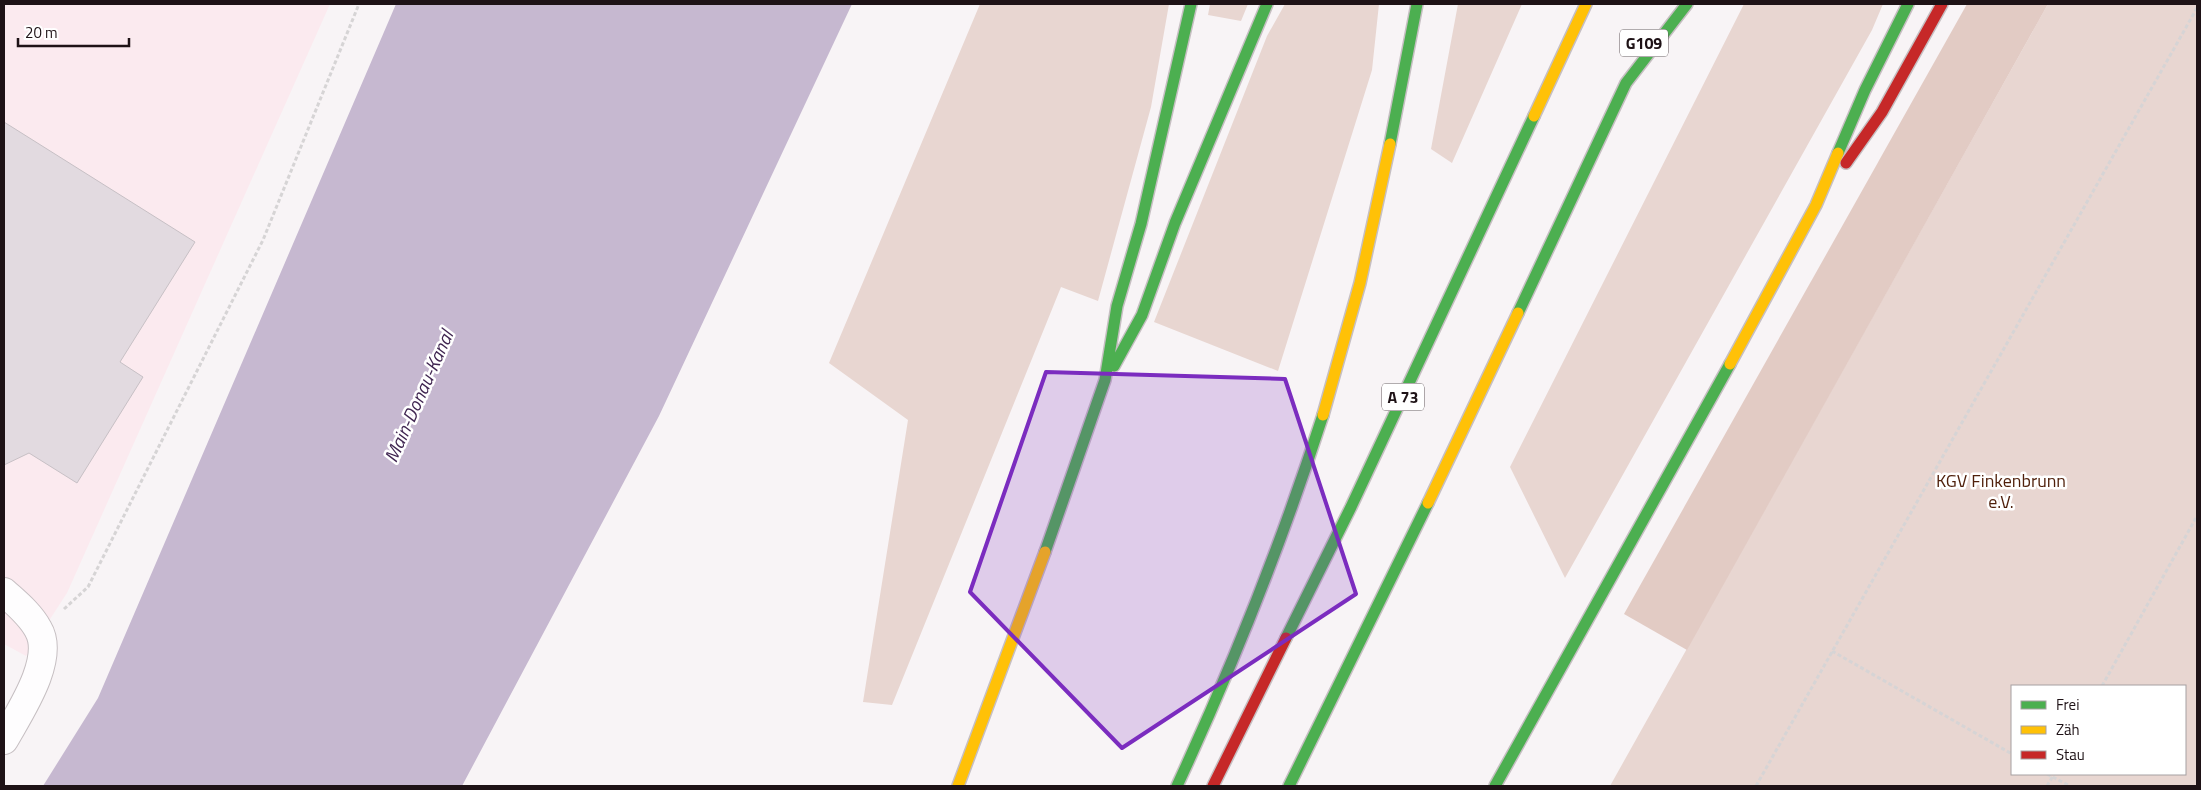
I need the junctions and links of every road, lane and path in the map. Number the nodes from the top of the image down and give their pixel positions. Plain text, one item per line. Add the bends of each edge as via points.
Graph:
1 (359, 4) edge
2 (1191, 4) edge
3 (1267, 4) edge
4 (1417, 4) edge
5 (1586, 4) edge
6 (1687, 4) edge
7 (1908, 4) edge
8 (1942, 4) edge
9 (2197, 8) edge
10 (1646, 39) dead end
11 (1626, 83) junction
12 (1816, 205) junction
13 (1105, 380) junction
14 (2197, 516) edge
15 (4, 592) edge
16 (40, 630) junction
17 (1832, 652) junction
18 (2103, 685) edge
19 (4, 740) edge
20 (2011, 753) edge
21 (2053, 775) edge
22 (958, 786) edge
23 (1177, 786) edge
24 (1213, 786) edge
25 (1290, 786) edge
26 (1495, 786) edge
27 (1756, 786) edge
28 (2047, 786) edge
29 (2070, 786) edge

1 - 16 path via 263,240 88,587
2 - 13 highway via 1141,224 1117,306
3 - 13 highway via 1175,223 1142,316
4 - 23 highway via 1360,283 1320,422 1257,603
5 - 24 highway, A 73 via 1352,507
6 - 11 highway
7 - 12 highway via 1864,90
8 - 12 highway via 1882,112
9 - 17 path
10 - 11 highway, G109
11 - 25 highway via 1426,509
12 - 26 highway
13 - 22 highway
14 - 18 path
15 - 16 street
16 - 19 street via 43,654 38,672
17 - 20 path
17 - 27 path
21 - 28 path
21 - 29 path

